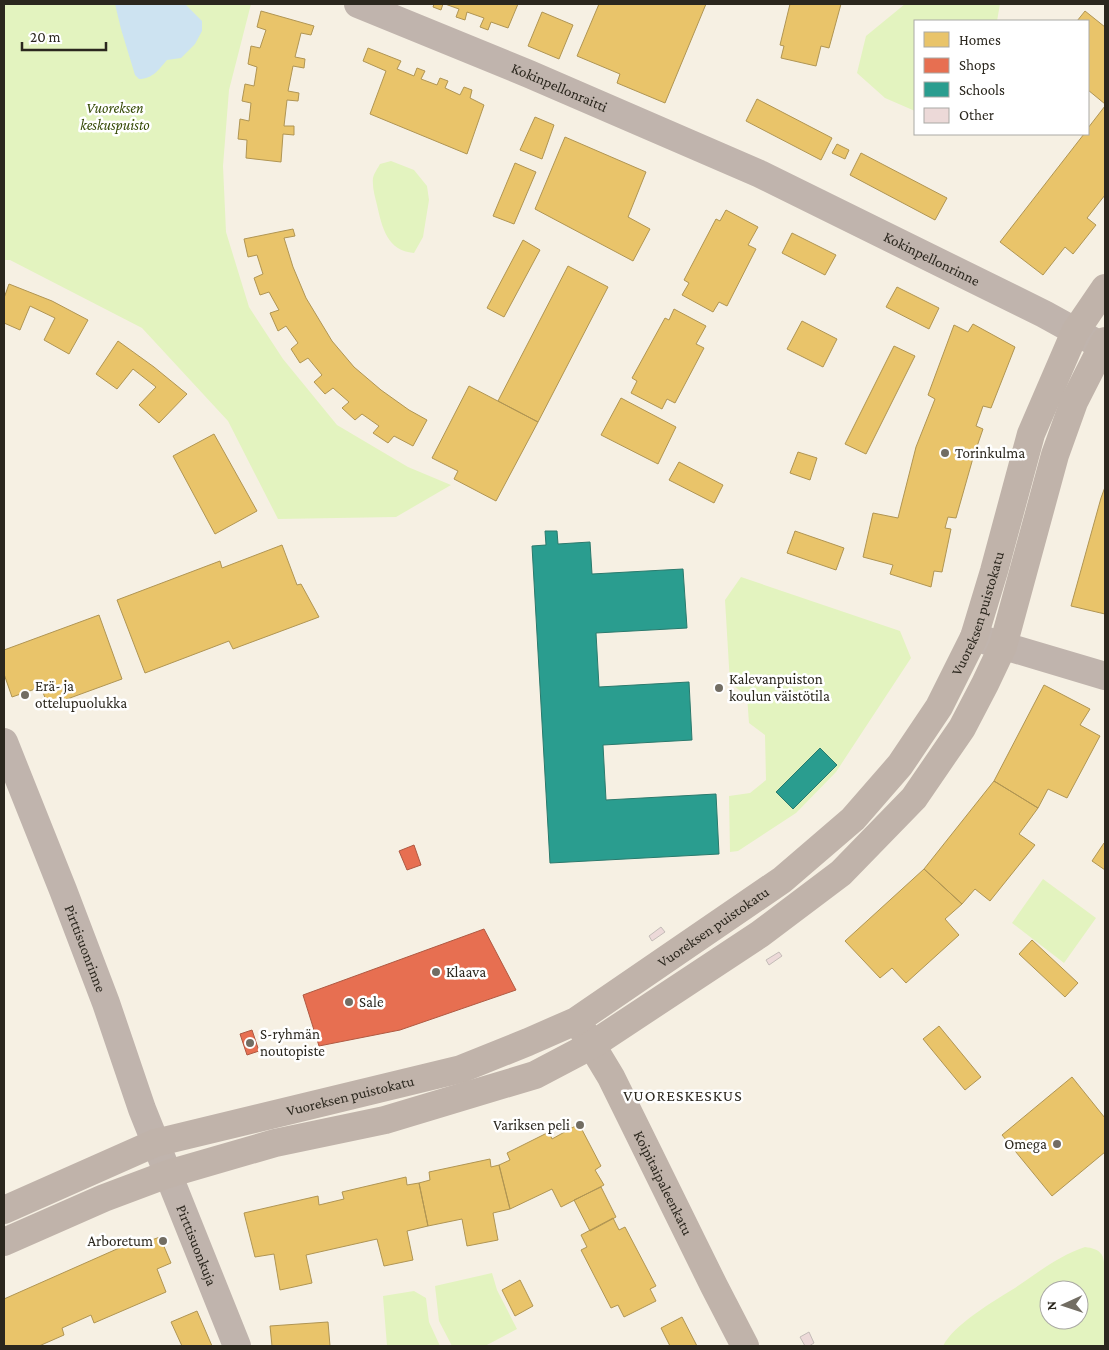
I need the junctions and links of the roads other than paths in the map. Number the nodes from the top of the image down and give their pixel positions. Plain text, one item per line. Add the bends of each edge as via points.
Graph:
1 (358, 4) edge
2 (760, 174) joint
3 (1105, 288) edge
4 (1075, 332) junction
5 (1104, 343) edge
6 (974, 636) junction
7 (1003, 646) junction
8 (1105, 676) edge
9 (6, 749) edge
10 (576, 1021) junction
11 (592, 1044) junction
12 (155, 1144) junction
13 (168, 1174) junction
14 (4, 1210) edge
15 (4, 1242) edge
16 (236, 1346) edge
17 (745, 1346) edge

1 - 2 street, Kokinpellonraitti
2 - 4 street, Kokinpellonrinne
3 - 4 main road, Vuoreksen puistokatu
4 - 5 street, Kokinpellonrinne
4 - 6 main road, Vuoreksen puistokatu via 1031,434
5 - 7 main road, Vuoreksen puistokatu via 1074,402 1055,455
6 - 7 street
6 - 10 main road, Vuoreksen puistokatu via 939,707 900,765 853,819 782,880
7 - 8 street
7 - 11 main road, Vuoreksen puistokatu via 962,728 914,798 841,873 760,934
9 - 12 street, Pirttisuonrinne via 99,985
10 - 11 main road, Koipitaipaleenkatu
10 - 12 main road, Vuoreksen puistokatu via 460,1069
11 - 13 main road, Vuoreksen puistokatu via 535,1075 385,1120 275,1143
11 - 17 main road, Koipitaipaleenkatu
12 - 13 street, Pirttisuonkuja
12 - 14 main road, Vuoreksen puistokatu
13 - 15 main road, Vuoreksen puistokatu
13 - 16 street, Pirttisuonkuja

